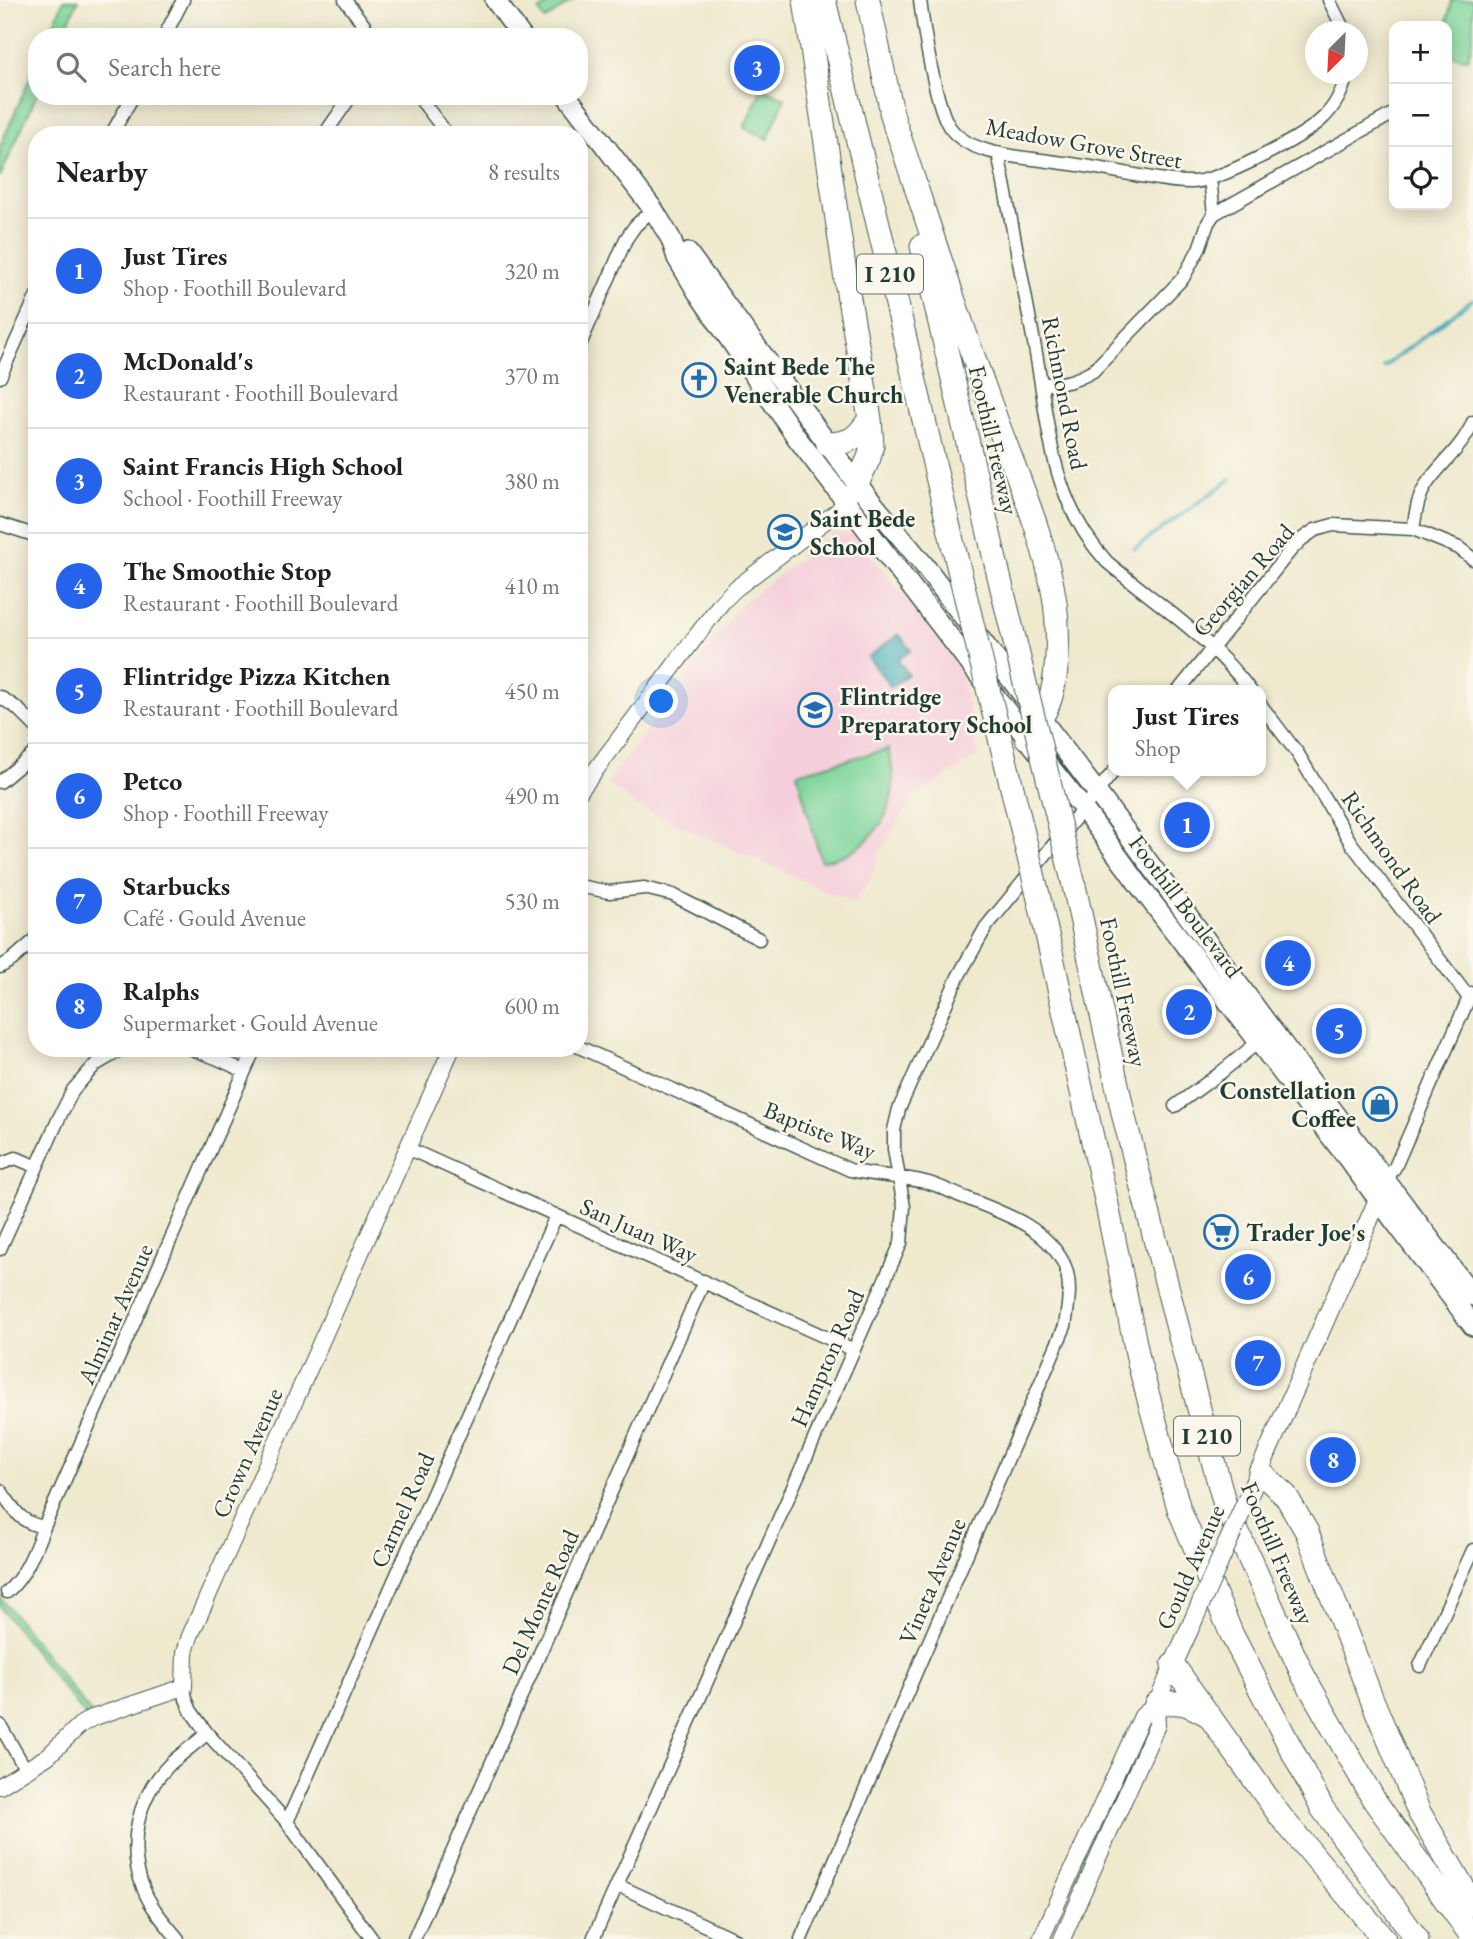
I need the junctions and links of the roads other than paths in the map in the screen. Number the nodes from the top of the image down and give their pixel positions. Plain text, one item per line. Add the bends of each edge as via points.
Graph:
1 (183, 0) edge
2 (345, 0) edge
3 (495, 0) edge
4 (805, 0) edge
5 (824, 0) edge
6 (868, 0) edge
7 (920, 0) edge
8 (1329, 0) edge
9 (1340, 21) edge
10 (169, 28) edge
11 (366, 28) edge
12 (515, 28) edge
13 (1345, 84) edge
14 (128, 105) edge
15 (345, 105) edge
16 (425, 105) edge
17 (574, 105) edge
18 (891, 112) junction
19 (1389, 116) edge
20 (116, 126) edge
21 (330, 126) edge
22 (441, 126) edge
23 (998, 153) junction
24 (1210, 179) junction
25 (653, 209) junction
26 (1214, 214) junction
27 (671, 239) junction
28 (28, 320) edge
29 (588, 326) edge
30 (0, 377) edge
31 (1042, 384) junction
32 (870, 419) junction
33 (1473, 422) edge
34 (828, 444) junction
35 (852, 492) junction
36 (0, 524) edge
37 (1413, 528) junction
38 (28, 533) edge
39 (1473, 559) edge
40 (1212, 648) junction
41 (1183, 685) edge
42 (1246, 685) edge
43 (0, 697) edge
44 (1266, 711) edge
45 (28, 719) edge
46 (1040, 719) junction
47 (1027, 738) junction
48 (28, 759) edge
49 (1110, 776) edge
50 (588, 780) edge
51 (0, 782) edge
52 (1096, 792) junction
53 (1082, 807) junction
54 (588, 888) edge
55 (759, 939) dead end
56 (28, 946) edge
57 (0, 967) edge
58 (1471, 993) edge
59 (1265, 1036) junction
60 (588, 1051) edge
61 (109, 1057) edge
62 (213, 1057) edge
63 (251, 1057) edge
64 (448, 1057) edge
65 (244, 1072) junction
66 (1175, 1106) dead end
67 (407, 1148) junction
68 (0, 1164) edge
69 (37, 1167) junction
70 (899, 1177) junction
71 (1386, 1181) junction
72 (1378, 1200) junction
73 (555, 1216) junction
74 (1046, 1240) joint
75 (0, 1249) edge
76 (704, 1281) junction
77 (1473, 1296) edge
78 (1473, 1326) edge
79 (854, 1350) junction
80 (1256, 1479) junction
81 (0, 1490) edge
82 (44, 1527) junction
83 (1473, 1550) edge
84 (7, 1592) dead end
85 (1173, 1665) junction
86 (1420, 1666) dead end
87 (184, 1686) junction
88 (1156, 1704) junction
89 (1209, 1716) junction
90 (0, 1726) edge
91 (207, 1732) junction
92 (26, 1770) junction
93 (0, 1786) edge
94 (287, 1822) junction
95 (617, 1885) junction
96 (1473, 1905) edge
97 (1473, 1938) edge
98 (178, 1939) edge
99 (372, 1939) edge
100 (414, 1939) edge
101 (593, 1939) edge
102 (734, 1939) edge
103 (801, 1939) edge
104 (1041, 1939) edge
105 (1062, 1939) edge
106 (1384, 1939) edge
107 (1417, 1939) edge

1 - 10 street
2 - 11 street
3 - 12 main road
4 - 32 highway
5 - 107 highway, I 210, bridge via 1040,903 1139,1363 1179,1509 1233,1636 1322,1808
6 - 18 highway, Foothill Freeway / I 210
7 - 23 street, Meadow Grove Street via 939,99 950,128 970,145
8 - 9 street
13 - 24 street, Meadow Grove Street via 1322,119 1301,134
14 - 20 street
15 - 21 street
16 - 22 street
17 - 25 main road, Foothill Boulevard
18 - 46 highway via 1049,570 1056,659 1048,706
18 - 97 highway, Foothill Freeway / I 210, bridge via 1128,1130 1225,1505 1303,1675 1374,1800
19 - 26 street
23 - 24 street, Meadow Grove Street via 1162,180
23 - 31 street, Richmond Road
24 - 26 street
25 - 27 main road, Foothill Boulevard
25 - 29 street via 626,239
26 - 31 street via 1183,278 1093,371 1065,383
27 - 34 main road, Foothill Boulevard via 686,251
27 - 35 main road, Foothill Boulevard via 698,293 797,438
28 - 30 street
31 - 40 street, Richmond Road via 1057,474 1093,546
32 - 34 highway via 853,439
32 - 35 highway via 869,458
33 - 37 street via 1464,441 1426,486
34 - 35 main road, Foothill Boulevard
35 - 46 main road, Foothill Boulevard via 924,565
35 - 47 main road, Foothill Boulevard
35 - 50 street via 838,511 722,602
36 - 38 street
37 - 39 street, Georgian Road
37 - 40 street, Georgian Road via 1333,525 1315,530 1290,551
40 - 41 street, Georgian Road
40 - 42 street, Richmond Road
43 - 45 street
44 - 58 street, Richmond Road via 1298,754 1351,843
46 - 47 highway
46 - 52 main road, Foothill Boulevard
47 - 53 main road, Foothill Boulevard
48 - 51 street
49 - 52 street
52 - 53 street
52 - 59 main road, Foothill Boulevard
53 - 59 main road, Foothill Boulevard via 1142,889
53 - 70 street, Hampton Road via 986,927 958,976 899,1109 894,1130
54 - 55 street via 609,892 644,888 673,895
56 - 57 street
58 - 71 street, Gould Avenue
59 - 66 street
59 - 71 main road, Foothill Boulevard
59 - 72 main road, Foothill Boulevard
60 - 70 street, Baptiste Way via 850,1170
61 - 69 street via 73,1090
62 - 65 street
63 - 65 street, Alminar Avenue
64 - 67 street, Crown Avenue
65 - 82 street, Alminar Avenue
67 - 73 street, San Juan Way
67 - 87 street, Crown Avenue via 190,1636
68 - 69 street via 16,1158
69 - 75 street
70 - 74 street, Baptiste Way via 929,1183 1023,1222
70 - 79 street, Hampton Road via 904,1208 901,1243
71 - 72 main road, Gould Avenue
71 - 77 main road, Foothill Boulevard
72 - 78 main road, Foothill Boulevard
72 - 80 main road, Gould Avenue
73 - 76 street, San Juan Way
73 - 94 street, Carmel Road
74 - 103 street, Vineta Avenue via 1064,1264 1070,1294 1065,1326
76 - 79 street, San Juan Way
76 - 100 street, Del Monte Road
79 - 95 street, Hampton Road
80 - 85 main road, Gould Avenue, bridge
80 - 96 highway via 1286,1496 1307,1532 1419,1812
81 - 82 street via 23,1520
82 - 84 street, Alminar Avenue via 28,1567
83 - 86 street
85 - 88 street, Gould Avenue
85 - 89 highway
87 - 91 street via 191,1711
87 - 92 street via 92,1718
88 - 89 highway via 1189,1704
88 - 104 street, Gould Avenue via 1142,1716
88 - 105 street, Gould Avenue via 1157,1725
89 - 106 highway via 1281,1817
90 - 92 street
91 - 94 street
91 - 98 street via 156,1782 137,1822 137,1869 144,1891
92 - 93 street
94 - 99 street
95 - 101 street, Hampton Road
95 - 102 street

